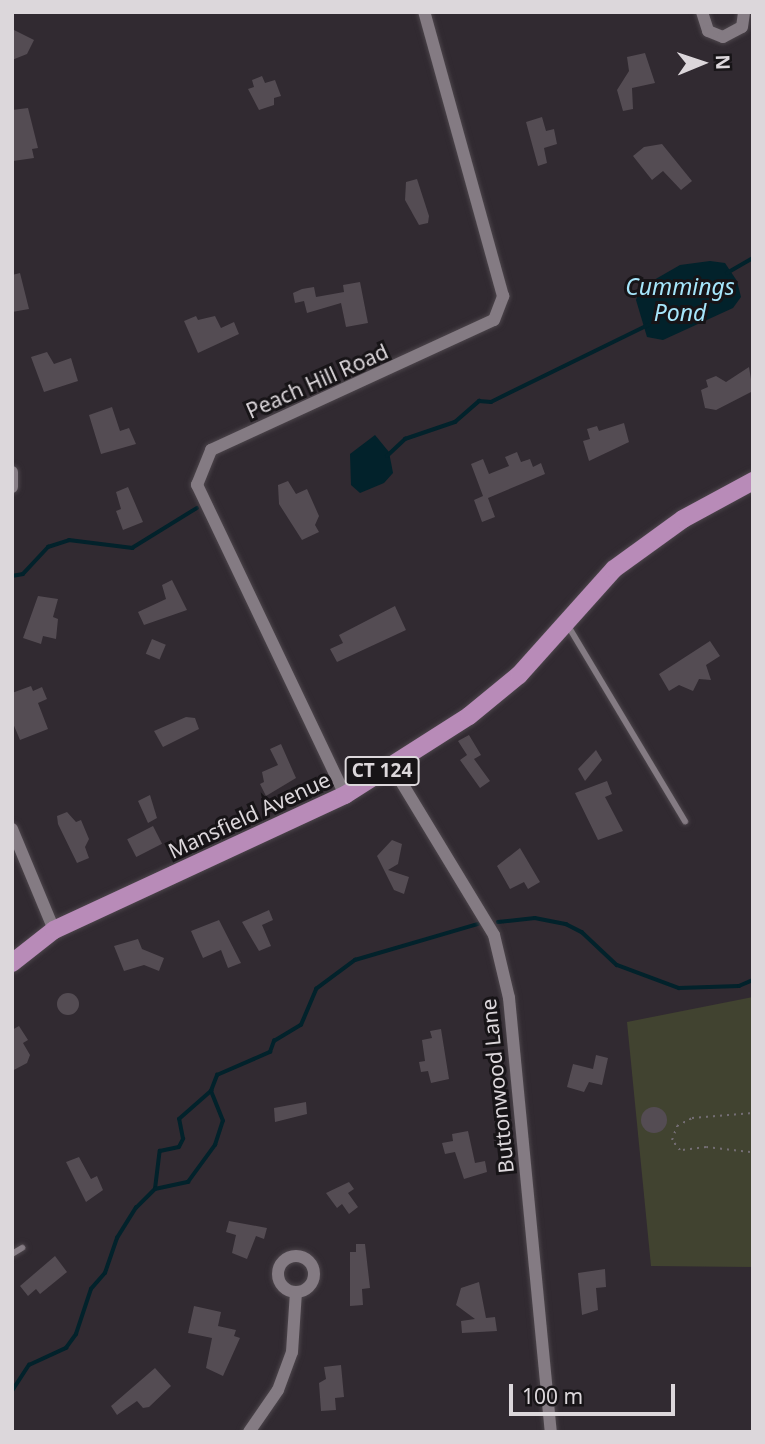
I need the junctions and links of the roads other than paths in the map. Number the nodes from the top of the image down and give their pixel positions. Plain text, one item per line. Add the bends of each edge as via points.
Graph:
1 (424, 12) edge
2 (702, 12) edge
3 (744, 12) edge
4 (12, 472) edge
5 (753, 481) edge
6 (12, 487) edge
7 (566, 622) junction
8 (391, 765) junction
9 (345, 795) junction
10 (685, 821) dead end
11 (12, 829) edge
12 (54, 930) junction
13 (12, 963) edge
14 (22, 1248) dead end
15 (12, 1254) edge
16 (296, 1292) dead end
17 (249, 1432) edge
18 (551, 1432) edge

1 - 9 street, Peach Hill Road via 503,296 494,320 211,450 197,485
2 - 3 street via 708,31 723,37 742,27
4 - 6 street
5 - 7 main road, Mansfield Avenue / CT 124 via 683,519 614,569
7 - 8 main road, Mansfield Avenue / CT 124 via 519,675 479,708
7 - 10 lane
8 - 9 main road, Mansfield Avenue / CT 124
8 - 18 street, Buttonwood Lane via 480,909 494,936 506,985
9 - 12 main road, Mansfield Avenue / CT 124
11 - 12 street
12 - 13 main road, Mansfield Avenue / CT 124
14 - 15 lane
16 - 17 street via 292,1352 278,1390

